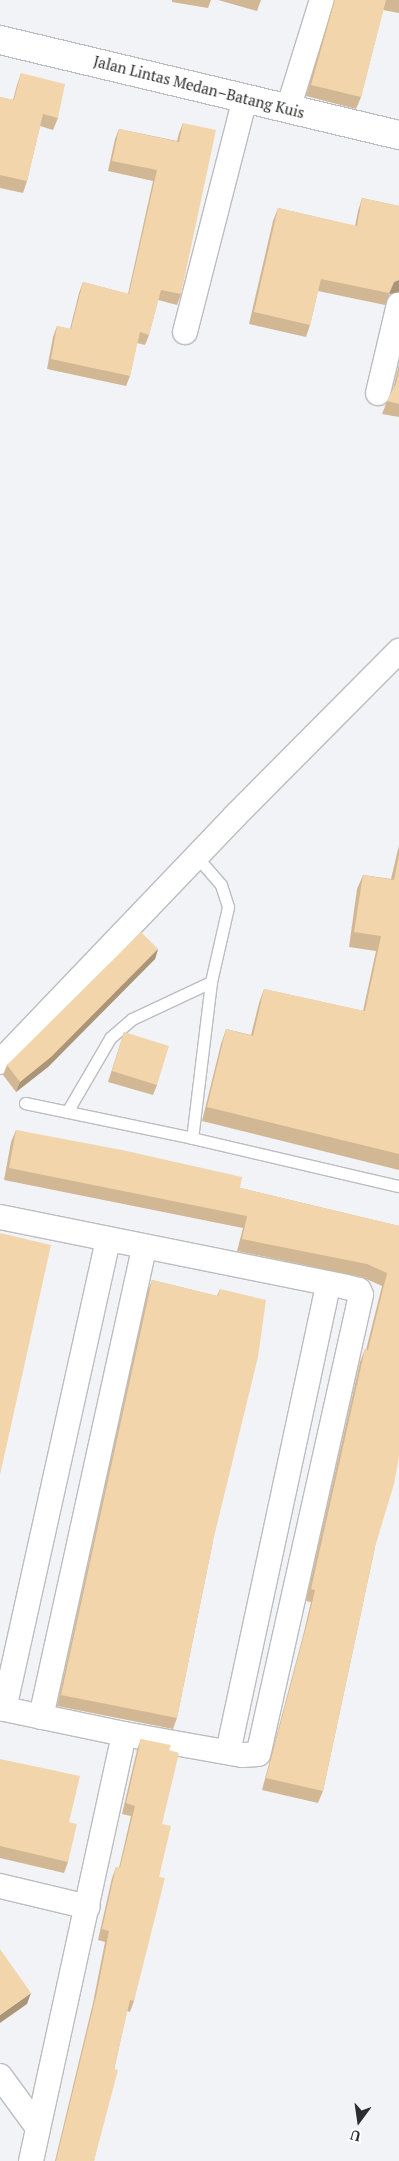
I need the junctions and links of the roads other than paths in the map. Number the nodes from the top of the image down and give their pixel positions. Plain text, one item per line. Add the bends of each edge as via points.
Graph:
1 (322, 0) edge
2 (0, 40) edge
3 (245, 98) junction
4 (288, 109) junction
5 (399, 135) edge
6 (399, 304) edge
7 (185, 332) dead end
8 (378, 393) dead end
9 (399, 652) edge
10 (196, 856) junction
11 (211, 982) junction
12 (0, 1062) edge
13 (25, 1102) dead end
14 (67, 1112) junction
15 (192, 1138) junction
16 (399, 1186) edge
17 (0, 1217) edge
18 (108, 1241) junction
19 (144, 1247) junction
20 (328, 1284) junction
21 (55, 1481) junction
22 (90, 1489) junction
23 (279, 1522) junction
24 (310, 1526) junction
25 (2, 1709) edge
26 (41, 1717) junction
27 (124, 1734) junction
28 (228, 1752) junction
29 (0, 1886) edge
30 (88, 1907) junction
31 (0, 2076) edge
32 (38, 2128) junction
33 (31, 2161) edge

1 - 4 street
2 - 3 highway, Jalan Lintas Medan–Batang Kuis
3 - 4 highway, Jalan Lintas Medan–Batang Kuis
3 - 7 street
4 - 5 highway, Jalan Lintas Medan–Batang Kuis
6 - 8 street
9 - 10 street
10 - 11 lane via 222,885 228,899
10 - 12 street
11 - 14 lane via 132,1019 110,1038
11 - 15 lane
13 - 14 lane
14 - 15 lane
15 - 16 lane
17 - 18 street
18 - 19 street
18 - 21 street
19 - 20 street
19 - 22 street
20 - 23 street
20 - 24 street via 359,1290 361,1295
21 - 22 street
21 - 25 street
22 - 26 street
23 - 24 street
23 - 28 street
24 - 28 street via 261,1747 258,1754 250,1756
25 - 26 street
26 - 27 street
27 - 28 street
27 - 30 street
29 - 30 street
30 - 32 street
31 - 32 street
32 - 33 street

